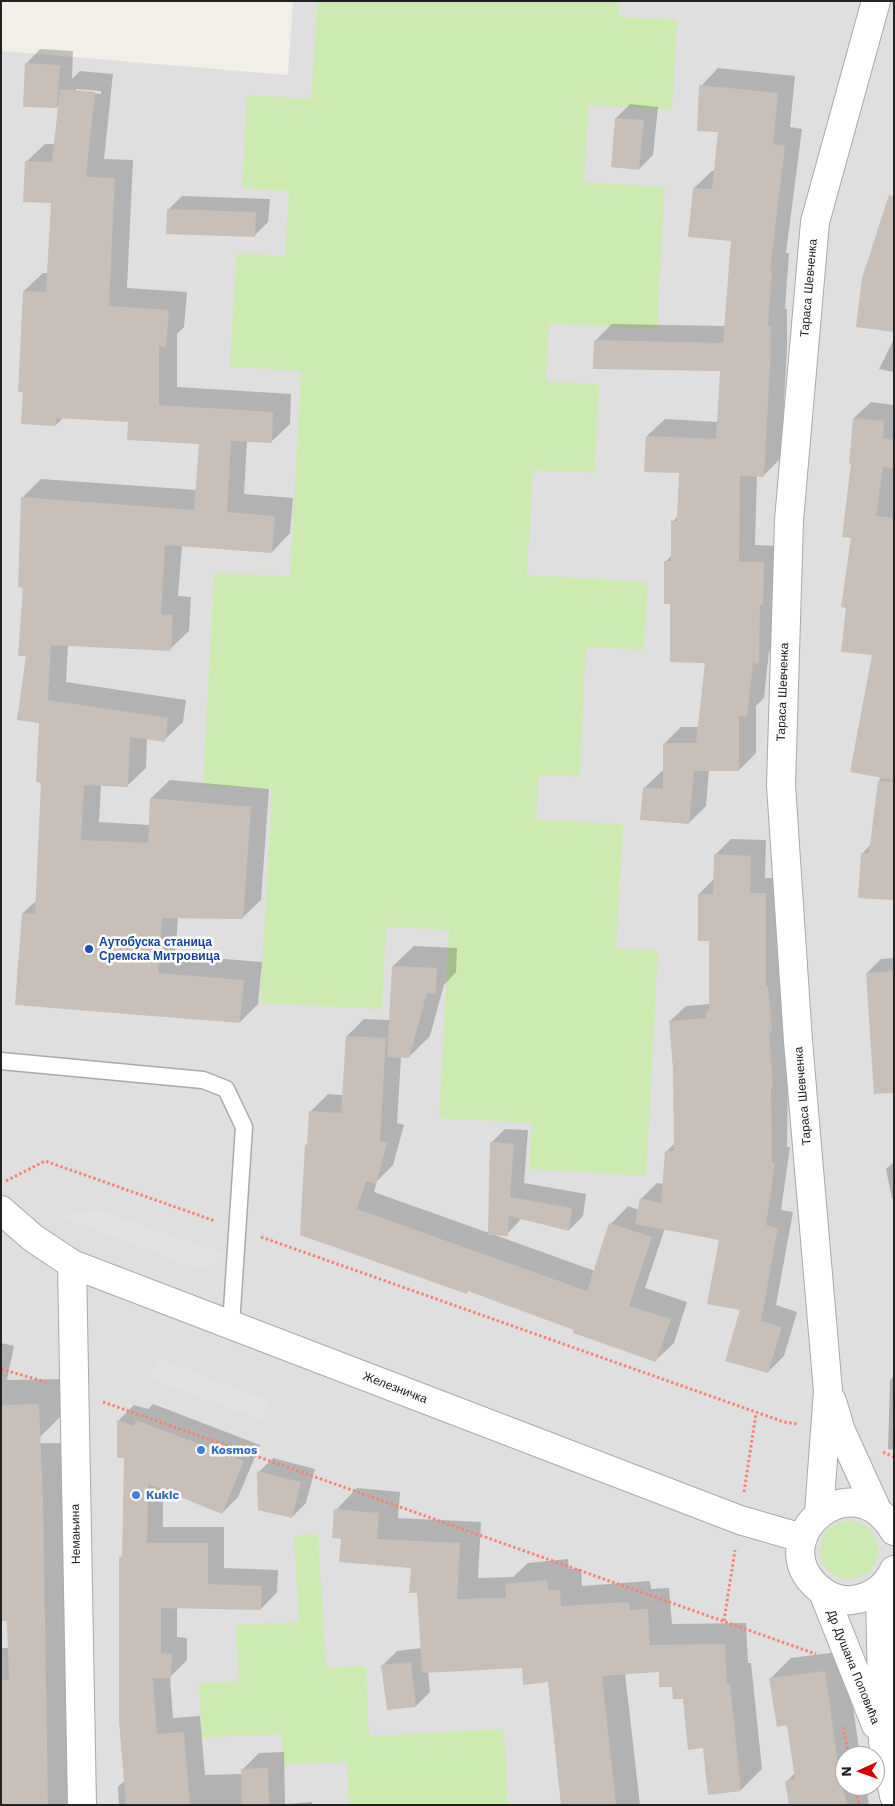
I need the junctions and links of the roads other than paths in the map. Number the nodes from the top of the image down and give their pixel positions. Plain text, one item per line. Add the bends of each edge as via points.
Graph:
1 (876, 1) edge
2 (1, 1061) edge
3 (1, 1210) edge
4 (72, 1264) junction
5 (231, 1325) junction
6 (833, 1429) junction
7 (877, 1510) junction
8 (819, 1513) junction
9 (894, 1531) edge
10 (802, 1538) junction
11 (887, 1580) edge
12 (823, 1592) junction
13 (883, 1742) junction
14 (894, 1796) edge
15 (82, 1805) edge

1 - 6 street, Тараса Шевченка via 815,222 788,530 781,785 798,1041
2 - 5 lane via 203,1080 226,1090 244,1127
3 - 4 street, Железничка via 33,1238
4 - 5 street, Железничка
4 - 15 street, Немањина
5 - 10 street, Железничка via 740,1520
6 - 7 street, Тараса Шевченка
6 - 8 street, Тараса Шевченка
7 - 8 street via 847,1502
7 - 9 street, Тараса Шевченка
8 - 10 street
10 - 12 street via 804,1568 811,1582
11 - 12 street via 866,1597 851,1600
11 - 13 street, Др Душана Поповића
12 - 13 street, Др Душана Поповића
13 - 14 street, Др Душана Поповића

